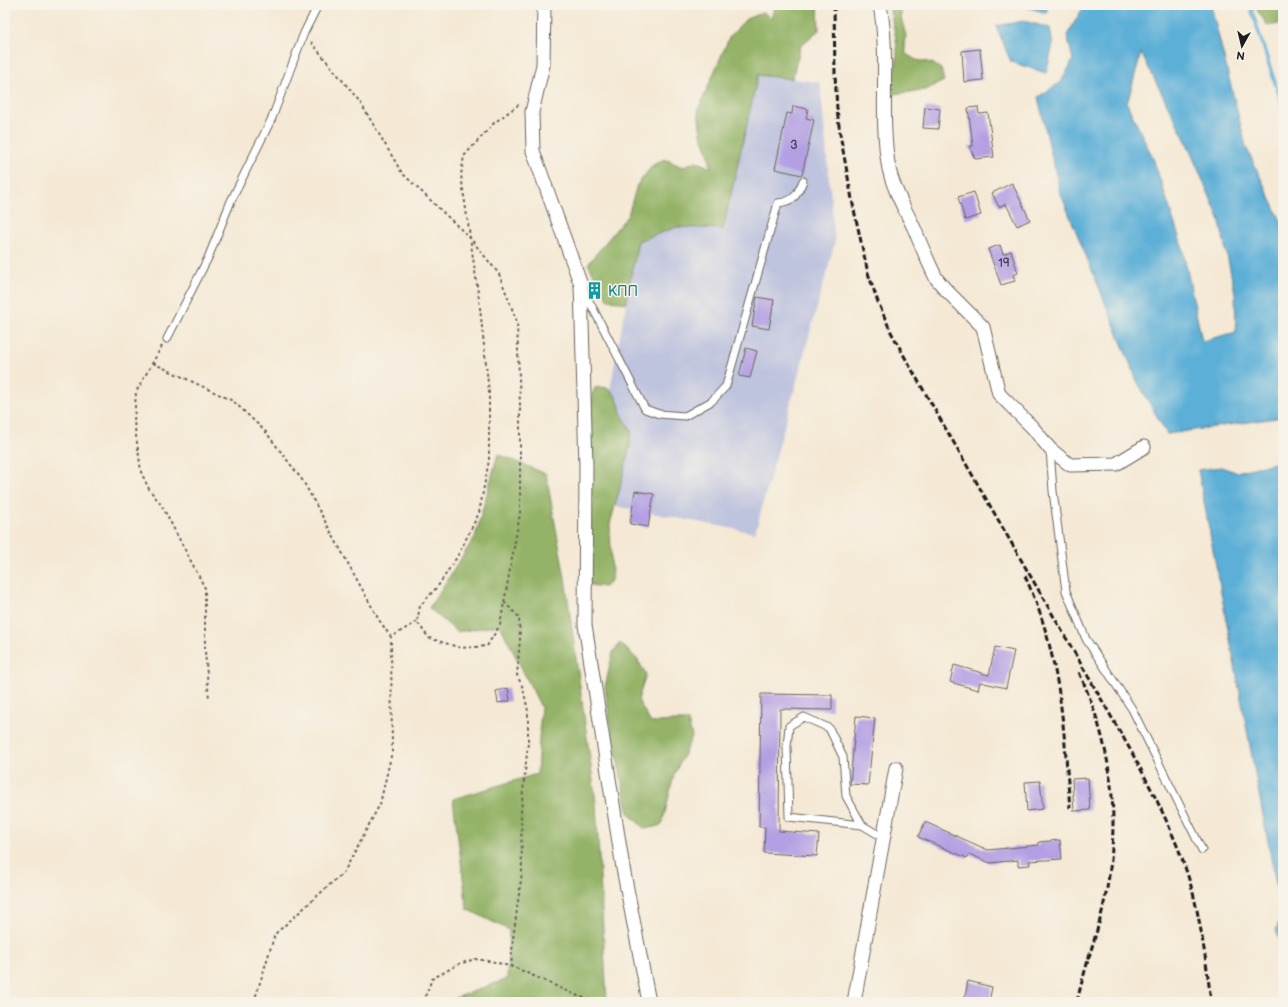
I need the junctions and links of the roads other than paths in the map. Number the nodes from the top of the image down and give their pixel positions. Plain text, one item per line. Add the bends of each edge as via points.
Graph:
1 (318, 5) edge
2 (544, 5) edge
3 (880, 5) edge
4 (803, 181) dead end
5 (581, 285) junction
6 (167, 338) road end
7 (1144, 447) dead end
8 (1050, 449) junction
9 (896, 768) dead end
10 (862, 825) junction
11 (884, 838) junction
12 (1202, 850) dead end
13 (649, 1002) edge
14 (854, 1002) edge

1 - 6 lane via 304,33 272,118 231,201 208,258
2 - 5 street via 542,65 532,112 533,150
3 - 8 street via 887,150 889,169 898,198 936,278 983,327 999,394
4 - 5 lane via 796,197 778,203 726,386 712,401 685,416 659,414 645,409
5 - 13 street via 586,467 585,625 623,868
7 - 8 street via 1116,464 1078,465 1070,465
8 - 12 lane via 1066,591 1086,639 1132,709
9 - 11 street
10 - 10 lane via 789,817 789,726 804,717 829,728 843,757 846,796
10 - 11 lane
11 - 14 street

